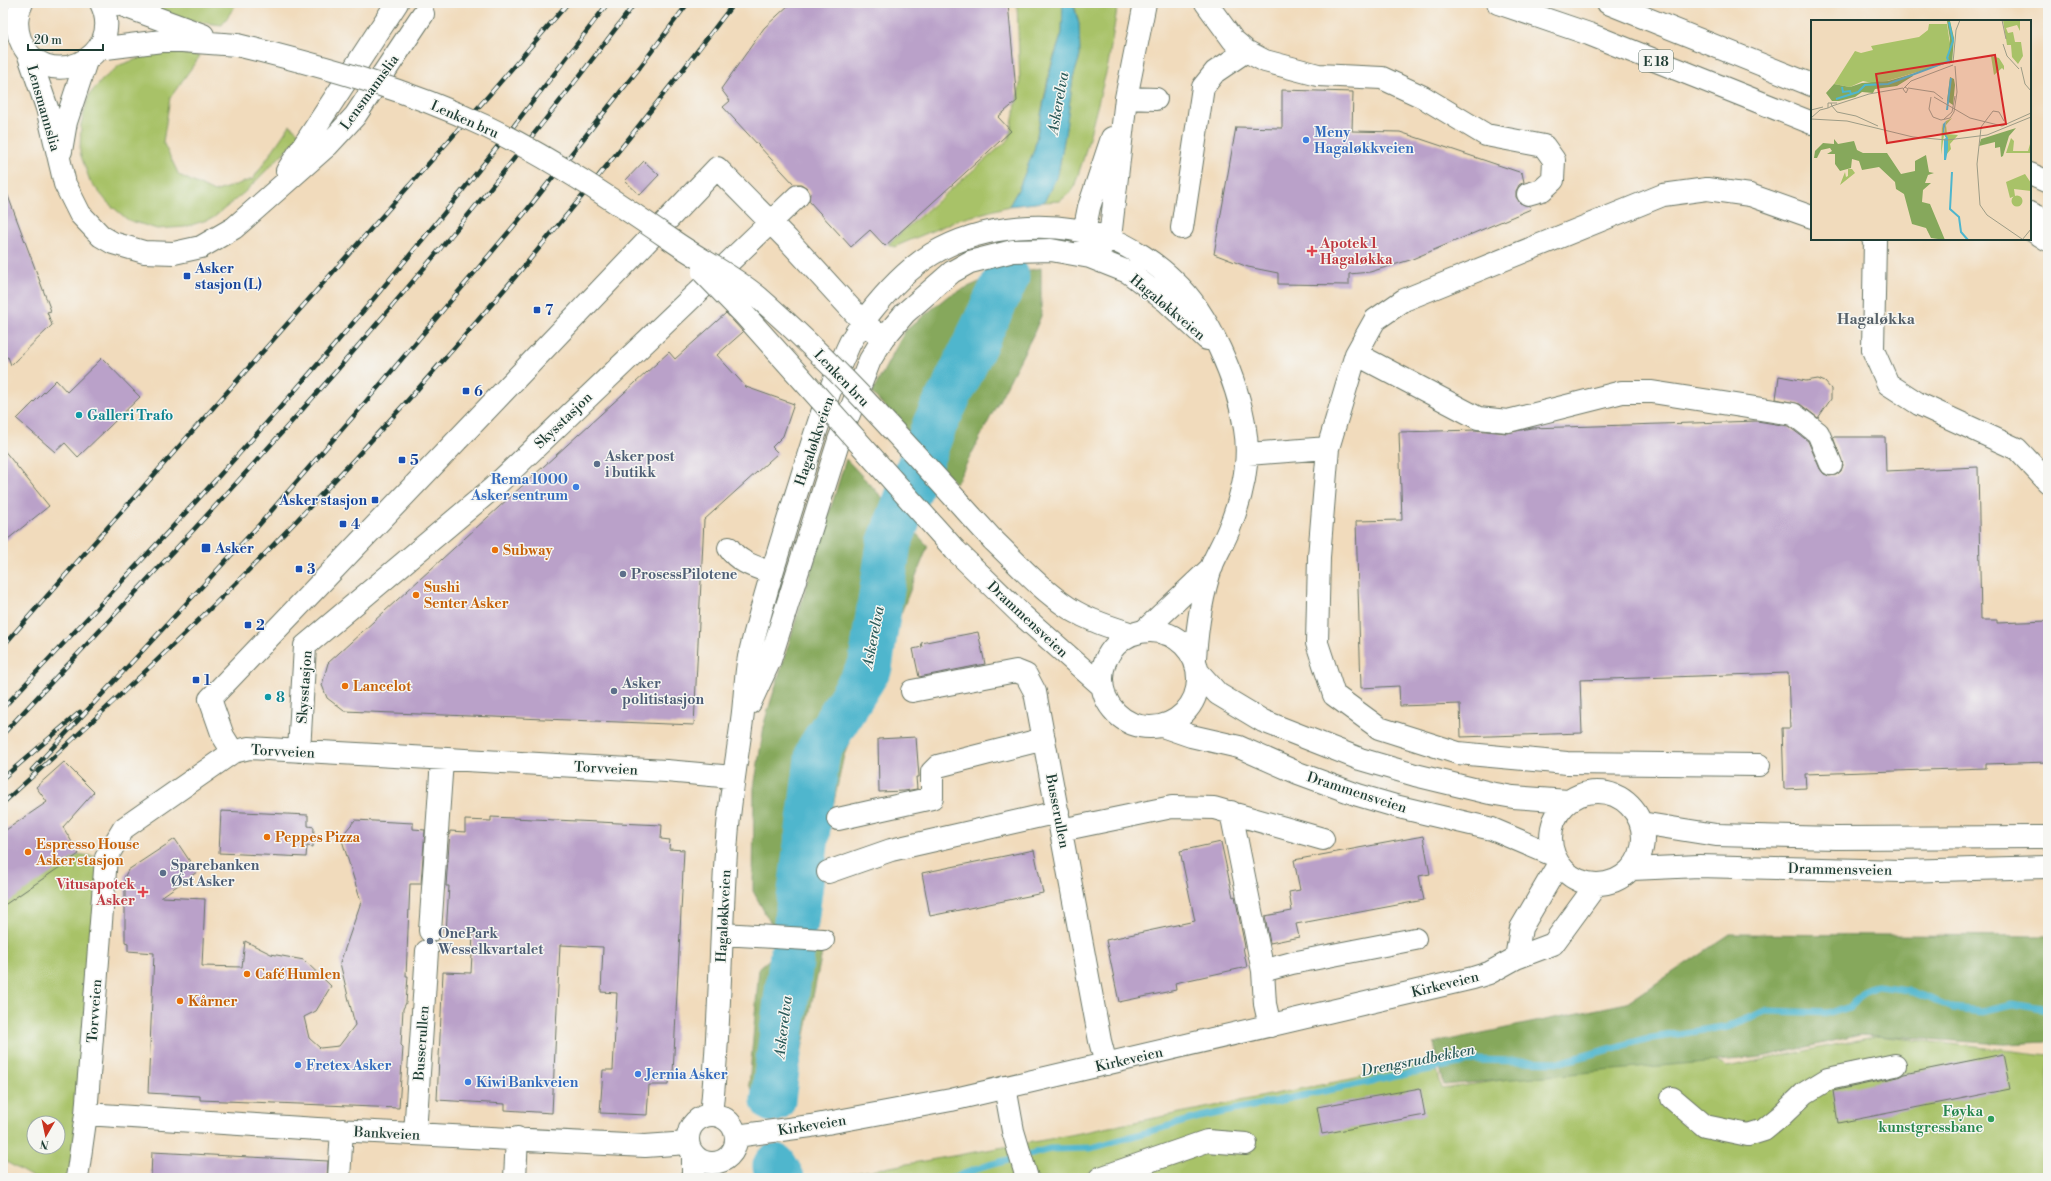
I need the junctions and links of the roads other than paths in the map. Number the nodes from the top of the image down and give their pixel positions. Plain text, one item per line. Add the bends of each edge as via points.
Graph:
1 (22, 3) edge
2 (101, 3) edge
3 (116, 3) edge
4 (398, 3) edge
5 (1145, 3) edge
6 (1206, 3) edge
7 (1498, 3) edge
8 (1608, 3) edge
9 (427, 8) edge
10 (183, 35) junction
11 (18, 48) edge
12 (1246, 51) junction
13 (92, 55) junction
14 (1811, 85) edge
15 (1126, 98) junction
16 (1156, 100) dead end
17 (1811, 123) edge
18 (60, 162) junction
19 (2031, 174) edge
20 (2048, 182) edge
21 (1528, 194) dead end
22 (272, 195) junction
23 (798, 196) dead end
24 (2031, 213) edge
25 (1811, 217) edge
26 (2048, 221) edge
27 (769, 222) junction
28 (1182, 228) dead end
29 (2031, 230) edge
30 (1084, 232) junction
31 (1110, 238) junction
32 (671, 240) junction
33 (1875, 240) edge
34 (2048, 240) edge
35 (1090, 257) junction
36 (864, 322) junction
37 (883, 339) junction
38 (1220, 353) junction
39 (1356, 354) junction
40 (1328, 448) junction
41 (1248, 454) junction
42 (1831, 464) dead end
43 (2048, 482) edge
44 (729, 548) dead end
45 (955, 550) joint
46 (1212, 566) junction
47 (772, 573) junction
48 (1138, 633) junction
49 (1197, 666) junction
50 (1102, 686) junction
51 (912, 691) dead end
52 (742, 719) junction
53 (1162, 726) junction
54 (1044, 739) junction
55 (299, 751) junction
56 (232, 752) junction
57 (442, 760) junction
58 (1759, 765) dead end
59 (733, 777) junction
60 (1568, 801) junction
61 (1231, 812) junction
62 (838, 818) dead end
63 (1060, 821) junction
64 (1641, 823) junction
65 (2048, 837) edge
66 (1323, 839) dead end
67 (1555, 860) junction
68 (2048, 867) edge
69 (1632, 869) junction
70 (828, 872) dead end
71 (1596, 885) junction
72 (722, 934) junction
73 (1415, 939) dead end
74 (823, 940) dead end
75 (1516, 958) junction
76 (1263, 971) junction
77 (1270, 1026) junction
78 (1106, 1064) junction
79 (1895, 1065) dead end
80 (1005, 1087) junction
81 (1672, 1098) dead end
82 (86, 1114) junction
83 (711, 1115) junction
84 (342, 1130) junction
85 (415, 1134) junction
86 (736, 1136) junction
87 (517, 1138) junction
88 (1246, 1144) dead end
89 (691, 1149) junction
90 (726, 1168) edge
91 (77, 1178) edge
92 (339, 1178) edge
93 (515, 1178) edge
94 (693, 1178) edge
95 (1027, 1178) edge
96 (1100, 1178) edge

1 - 11 main road, Lensmannslia via 17,18
2 - 13 main road, Lensmannslia via 106,23 104,37
3 - 10 main road
4 - 9 main road via 403,11 412,16
4 - 22 main road, Lensmannslia
5 - 15 main road
6 - 12 main road via 1233,40
7 - 17 main road, E 18 via 1589,34
8 - 14 main road, E 18
9 - 22 main road, Lensmannslia via 355,116 328,145
10 - 13 main road
10 - 32 main road, Lenken bru, bridge via 315,64 426,101 486,127 544,157 599,190
11 - 13 main road via 36,60 56,68 76,65
11 - 18 main road, Lensmannslia via 47,108
12 - 21 main road via 1264,61 1318,75 1382,78 1422,96 1486,135 1544,146 1554,160 1553,180 1542,190
12 - 28 main road via 1214,72 1203,87
13 - 18 main road, Lensmannslia via 66,122
15 - 16 main road
15 - 30 main road via 1089,207
15 - 31 main road
18 - 22 main road, Lensmannslia via 72,201 91,227 113,243 144,252 174,252 202,247 234,228
19 - 20 main road
23 - 27 main road, Skysstasjon
24 - 26 main road
25 - 39 main road via 1750,195 1707,189 1663,195 1404,300 1375,320
27 - 36 main road
27 - 55 main road, Skysstasjon via 493,488 305,646
27 - 56 main road via 717,168 210,699 223,736
29 - 34 main road
30 - 31 main road, Hagaløkkveien
30 - 35 main road
30 - 36 main road, Hagaløkkveien via 1032,226 996,230 960,240 932,254 906,273
31 - 35 main road
31 - 38 main road, Hagaløkkveien via 1148,260 1175,281 1201,313
32 - 45 main road, Lenken bru, bridge via 742,312
32 - 48 main road, Lenken bru, bridge via 755,295 795,330 827,361 993,540 1039,584 1069,608 1093,621
33 - 43 main road via 1873,350 1888,384 1920,404 2017,449
35 - 37 main road, Hagaløkkveien via 1036,250 1013,251 970,262 952,272 925,294
35 - 38 main road, Hagaløkkveien via 1128,272 1166,301
36 - 37 main road
36 - 47 main road, Hagaløkkveien via 850,343 820,418
37 - 52 main road, Hagaløkkveien via 870,360 839,440 770,660
38 - 41 main road, Hagaløkkveien via 1239,402
39 - 40 main road
39 - 42 main road via 1478,418 1508,421 1622,392 1652,392 1793,414 1818,433
40 - 41 main road
40 - 58 main road via 1319,557 1317,643 1334,696 1379,728 1458,753 1567,763
41 - 46 main road, Hagaløkkveien via 1237,508
44 - 47 main road via 735,556 752,566
45 - 50 main road, Drammensveien via 1023,616
46 - 48 main road, Hagaløkkveien
46 - 49 main road, Hagaløkkveien via 1197,629
47 - 52 main road, Hagaløkkveien via 748,660
48 - 49 main road via 1159,632 1172,636 1187,646
48 - 50 main road via 1120,641 1112,650 1105,661
49 - 53 main road via 1199,685 1194,700 1184,715
49 - 60 main road via 1218,694 1263,720 1360,759 1490,793
50 - 53 main road via 1110,708 1120,717 1147,727
51 - 54 main road, Busserullen via 1016,671 1026,675 1035,692
52 - 59 main road, Hagaløkkveien
53 - 67 main road, Drammensveien via 1239,748 1358,795 1492,829
54 - 62 main road via 938,766 932,772 932,798
54 - 63 main road, Busserullen
55 - 56 main road, Torvveien via 249,748
55 - 57 main road, Torvveien
56 - 82 main road, Torvveien via 124,828 106,858
57 - 59 main road, Torvveien
57 - 85 main road, Busserullen
59 - 72 main road, Hagaløkkveien
60 - 64 main road via 1586,792 1609,793 1629,804
60 - 67 main road via 1558,812 1552,826 1550,841
61 - 63 main road via 1214,808 1172,807
61 - 66 main road
61 - 76 main road
63 - 70 main road via 891,850
63 - 78 main road, Busserullen
64 - 65 main road via 1723,835 1836,838
64 - 69 main road via 1642,846 1639,858
67 - 71 main road via 1572,878
67 - 75 main road via 1522,928
68 - 69 main road, Drammensveien via 1901,871 1699,866
69 - 71 main road via 1614,882
71 - 75 main road, Kirkeveien via 1553,944
72 - 74 main road
72 - 83 main road, Hagaløkkveien via 716,1072
73 - 76 main road
75 - 77 main road, Kirkeveien via 1496,970 1473,978
76 - 77 main road via 1265,1004
77 - 78 main road, Kirkeveien
78 - 80 main road, Kirkeveien
79 - 81 main road via 1828,1079 1805,1093 1764,1130 1748,1135 1705,1126
80 - 86 main road, Kirkeveien via 881,1114
80 - 95 main road
82 - 84 main road, Bankveien
82 - 91 main road, Torvveien
83 - 86 main road via 721,1116 729,1121
83 - 89 main road via 702,1117 689,1130
84 - 85 main road, Bankveien
84 - 92 main road
85 - 87 main road, Bankveien
86 - 90 main road via 734,1150
87 - 89 main road, Bankveien
87 - 93 main road
88 - 96 main road via 1207,1141
89 - 90 main road via 700,1160 718,1163
89 - 94 main road

